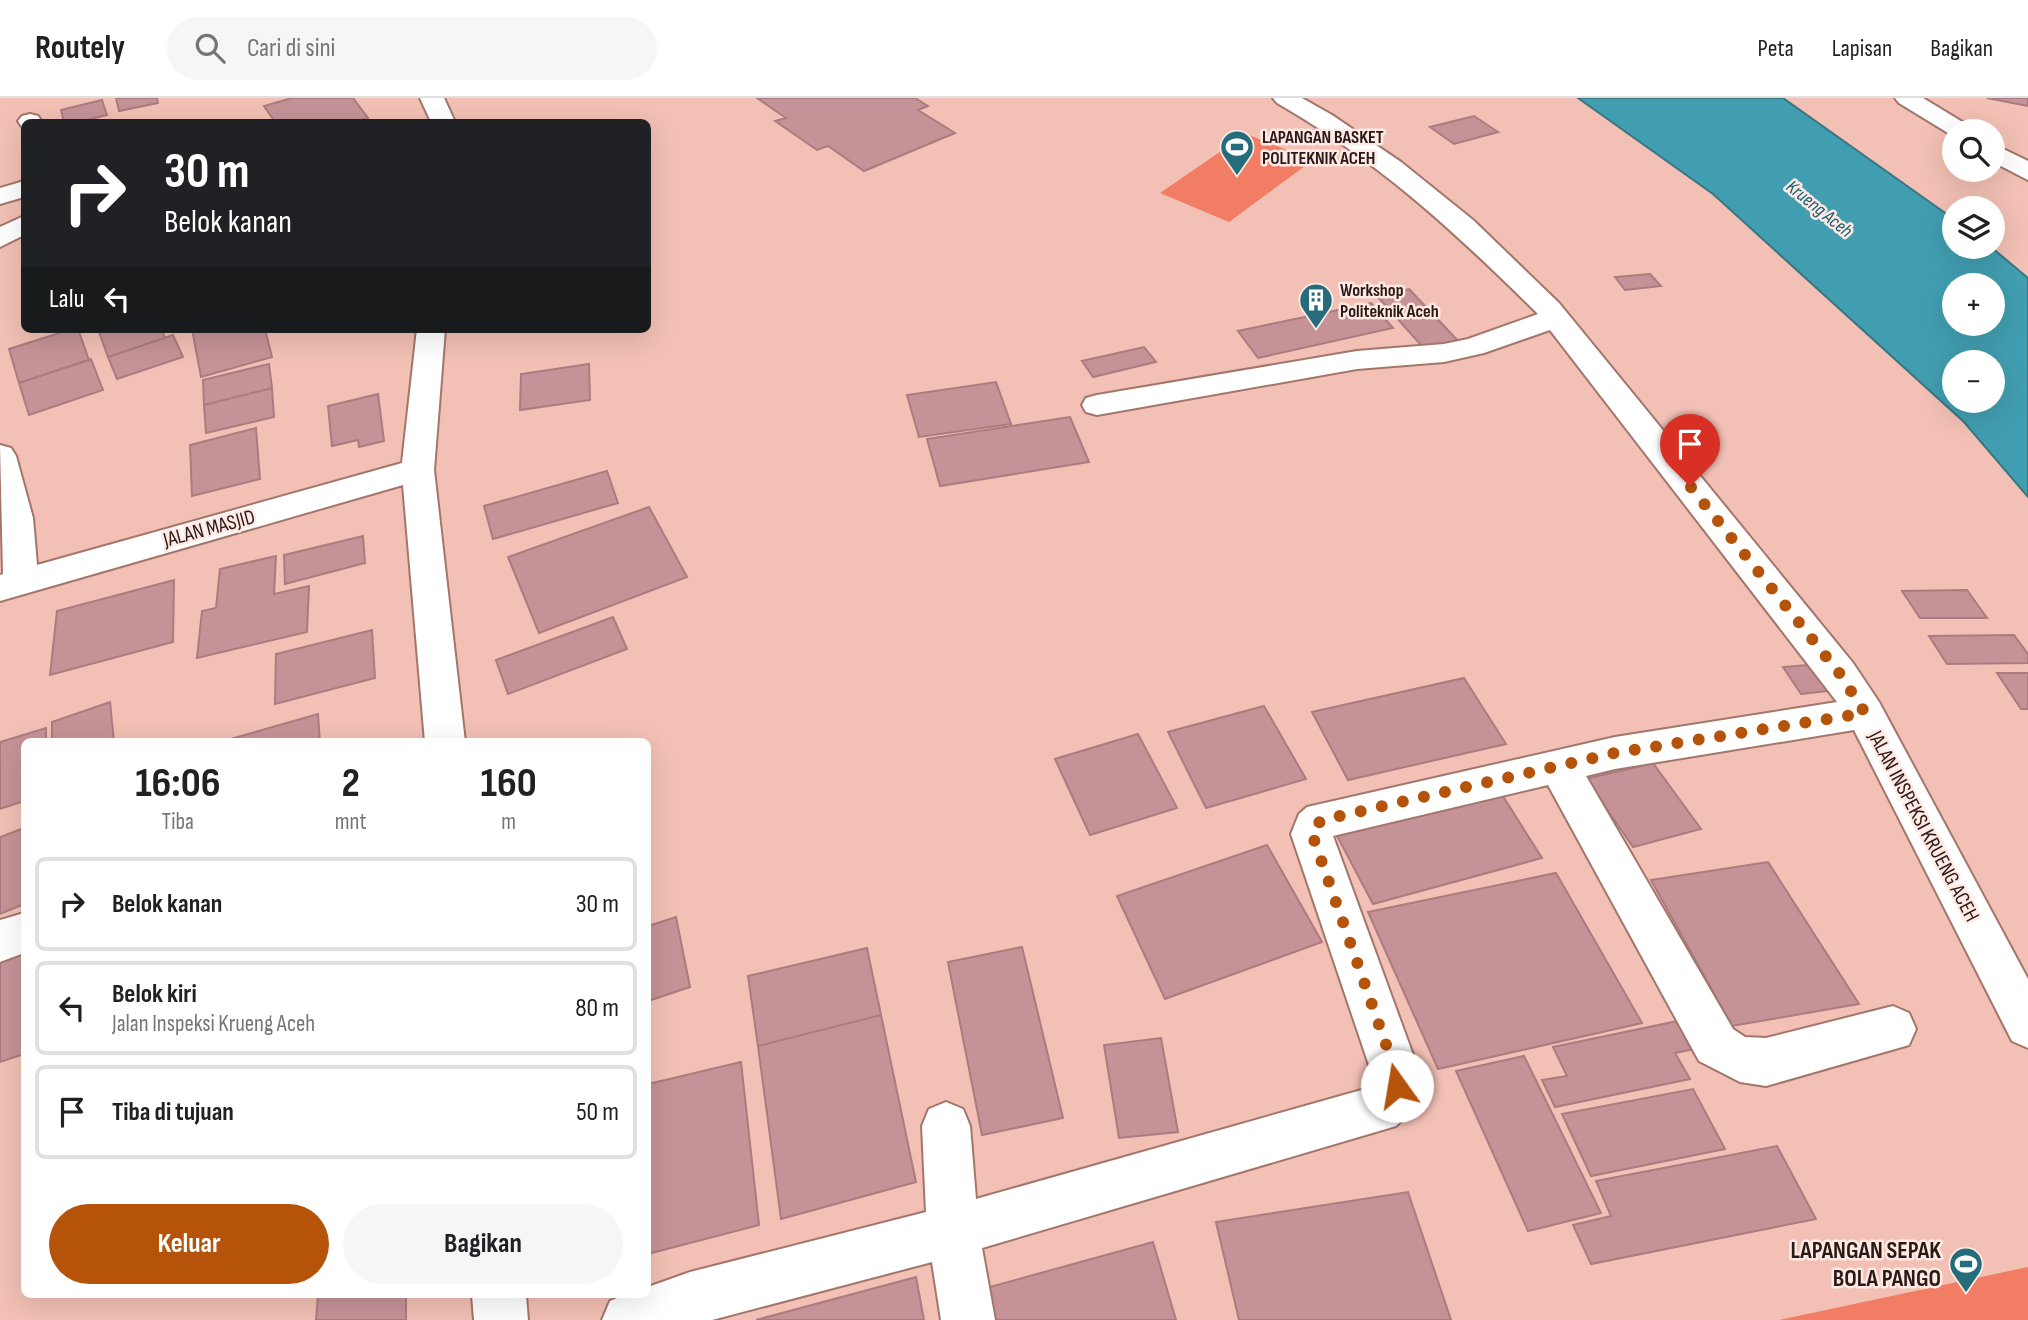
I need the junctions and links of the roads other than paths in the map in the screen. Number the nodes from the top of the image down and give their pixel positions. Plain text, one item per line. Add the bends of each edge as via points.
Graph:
1 (432, 98) edge
2 (1285, 98) edge
3 (1907, 98) edge
4 (442, 119) edge
5 (1942, 119) edge
6 (2005, 158) edge
7 (2028, 172) edge
8 (21, 190) edge
9 (0, 196) edge
10 (21, 226) edge
11 (0, 239) edge
12 (1556, 318) junction
13 (431, 333) edge
14 (1097, 405) dead end
15 (0, 456) edge
16 (418, 470) junction
17 (10, 585) edge
18 (1865, 713) junction
19 (445, 738) edge
20 (1558, 765) junction
21 (21, 934) edge
22 (0, 941) edge
23 (2028, 1025) edge
24 (1893, 1029) dead end
25 (946, 1126) dead end
26 (953, 1231) junction
27 (499, 1298) edge
28 (501, 1320) edge
29 (629, 1320) edge
30 (968, 1320) edge

1 - 4 street
2 - 12 street, JALAN INSPEKSI KRUENG ACEH via 1369,151 1444,209
3 - 5 street
6 - 7 street
8 - 9 street
10 - 11 street
12 - 14 street via 1444,354 1357,360
12 - 18 street, JALAN INSPEKSI KRUENG ACEH via 1840,674
13 - 16 street
15 - 17 street via 16,518
16 - 17 street, JALAN MASJID
16 - 19 street
18 - 20 street
18 - 23 street, JALAN INSPEKSI KRUENG ACEH
20 - 24 street via 1716,1045 1747,1063 1766,1062
20 - 26 street via 1331,817 1314,827 1312,834 1396,1073 1397,1086 1379,1109
21 - 22 street
25 - 26 street
26 - 29 street via 690,1298
26 - 30 street
27 - 28 street

